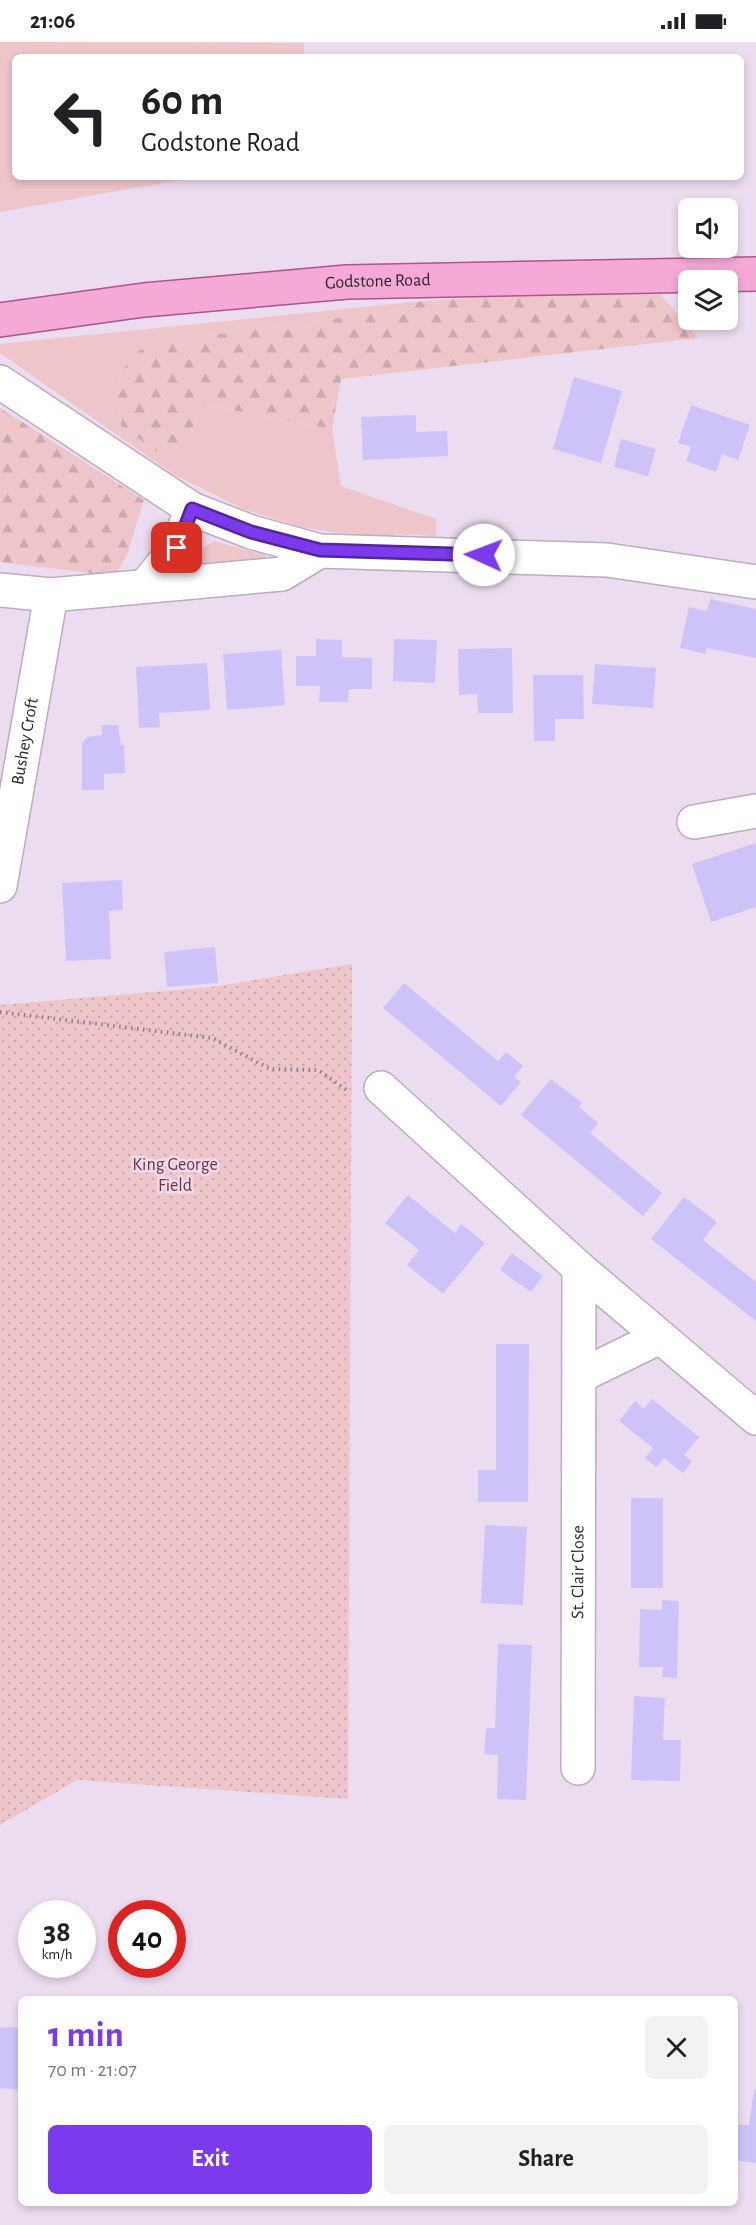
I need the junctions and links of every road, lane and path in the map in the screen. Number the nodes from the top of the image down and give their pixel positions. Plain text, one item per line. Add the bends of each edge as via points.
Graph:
1 (756, 274) edge
2 (0, 320) edge
3 (0, 381) edge
4 (192, 509) junction
5 (320, 550) junction
6 (756, 582) edge
7 (146, 585) junction
8 (0, 590) edge
9 (51, 595) junction
10 (756, 811) edge
11 (694, 822) dead end
12 (0, 886) edge
13 (0, 1012) edge
14 (381, 1088) joint
15 (579, 1268) junction
16 (658, 1338) junction
17 (580, 1376) junction
18 (756, 1418) edge
19 (578, 1767) dead end

1 - 2 main road, Godstone Road via 347,282 144,300
3 - 4 street
4 - 5 street via 251,532
4 - 7 street via 177,548
5 - 6 street via 607,560
5 - 7 street via 282,574
7 - 9 street
8 - 9 street
9 - 12 street, Bushey Croft
10 - 11 street
13 - 14 path via 212,1038 270,1069 318,1070 349,1092
14 - 15 street
15 - 16 street
15 - 17 street, St. Clair Close
16 - 17 street
16 - 18 street
17 - 19 street, St. Clair Close

